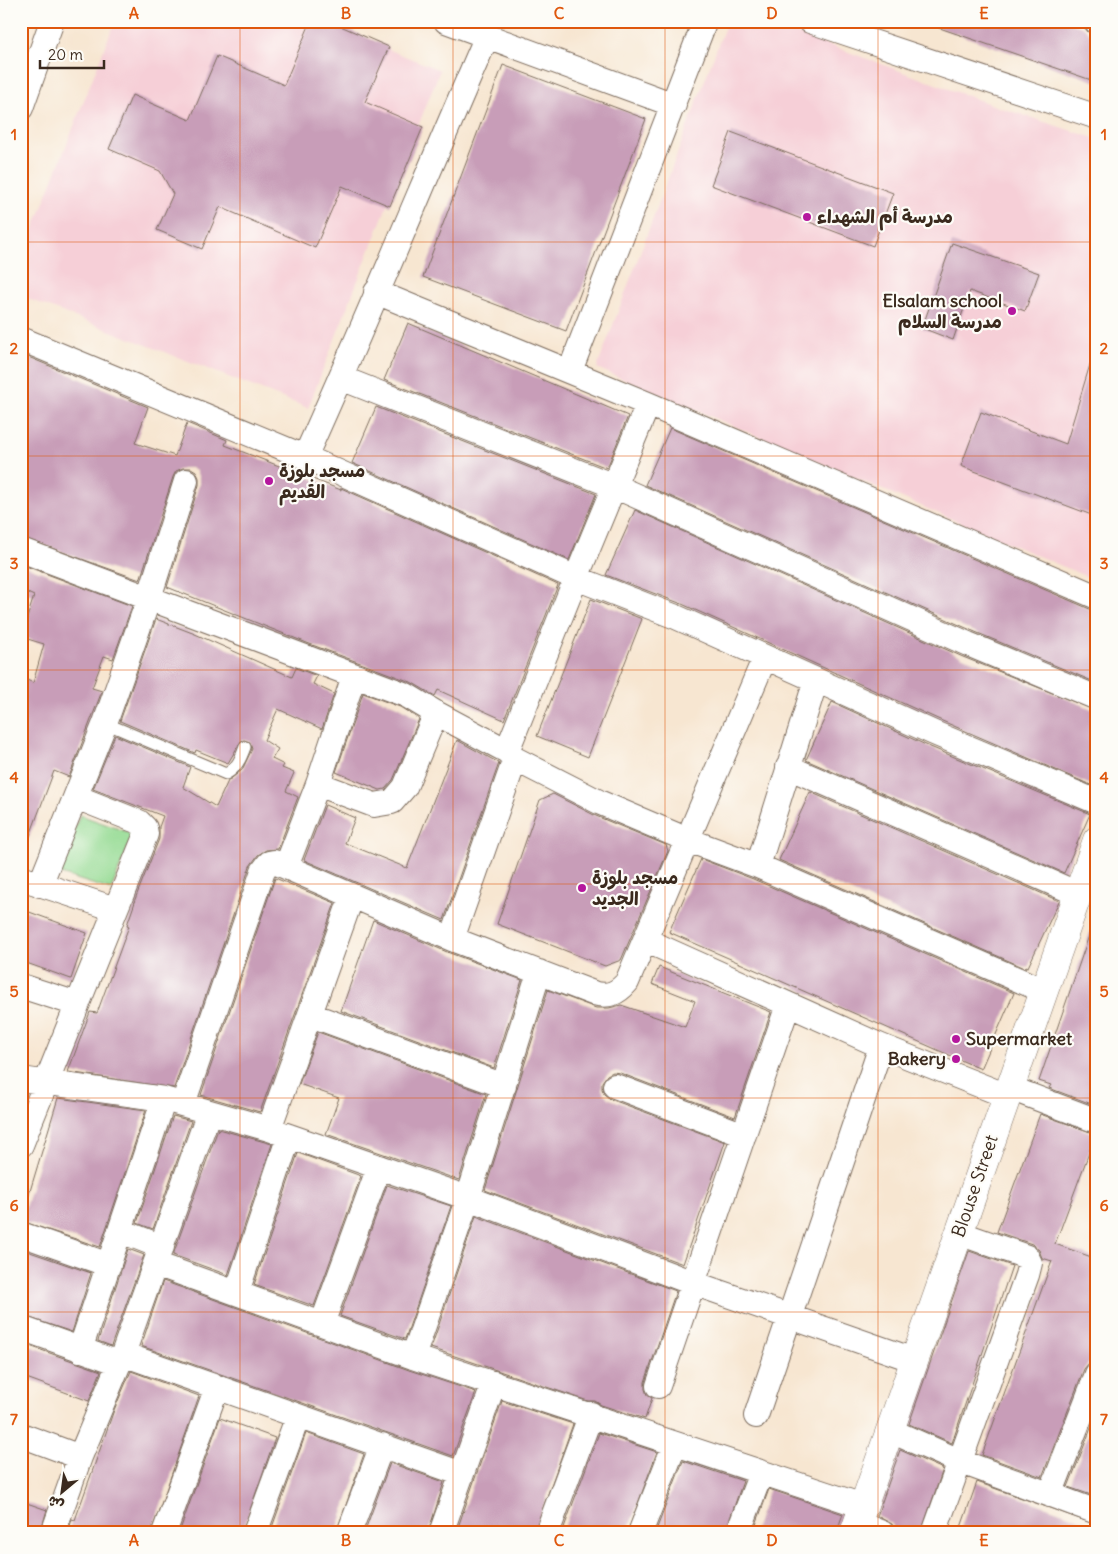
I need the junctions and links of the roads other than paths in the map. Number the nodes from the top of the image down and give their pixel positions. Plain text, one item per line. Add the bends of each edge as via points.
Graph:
1 (52, 21) edge
2 (446, 21) edge
3 (705, 21) edge
4 (810, 21) edge
5 (487, 36) junction
6 (674, 105) junction
7 (21, 108) edge
8 (1097, 117) edge
9 (376, 292) junction
10 (21, 339) edge
11 (570, 371) junction
12 (340, 378) junction
13 (648, 404) junction
14 (305, 457) junction
15 (186, 481) dead end
16 (614, 486) junction
17 (21, 550) edge
18 (576, 578) junction
19 (1097, 597) edge
20 (148, 598) junction
21 (765, 657) junction
22 (354, 676) junction
23 (816, 680) junction
24 (1097, 698) edge
25 (436, 713) junction
26 (105, 723) junction
27 (245, 747) dead end
28 (511, 755) junction
29 (788, 767) junction
30 (318, 784) junction
31 (76, 797) junction
32 (1097, 802) edge
33 (688, 840) junction
34 (1094, 855) edge
35 (758, 866) junction
36 (286, 867) junction
37 (31, 881) edge
38 (1078, 894) junction
39 (352, 896) junction
40 (115, 909) junction
41 (452, 939) junction
42 (646, 940) junction
43 (539, 972) junction
44 (21, 986) edge
45 (1044, 991) junction
46 (77, 1004) junction
47 (788, 1005) junction
48 (311, 1015) junction
49 (881, 1046) junction
50 (21, 1079) edge
51 (47, 1082) junction
52 (504, 1086) junction
53 (615, 1086) dead end
54 (1008, 1092) junction
55 (174, 1102) junction
56 (209, 1112) junction
57 (1097, 1121) edge
58 (279, 1132) junction
59 (744, 1135) junction
60 (21, 1145) edge
61 (379, 1167) junction
62 (468, 1198) junction
63 (121, 1231) junction
64 (959, 1233) junction
65 (21, 1234) edge
66 (159, 1255) junction
67 (109, 1265) junction
68 (693, 1284) junction
69 (237, 1292) junction
70 (790, 1316) junction
71 (322, 1324) junction
72 (21, 1328) edge
73 (80, 1350) junction
74 (413, 1357) junction
75 (121, 1359) junction
76 (914, 1360) junction
77 (1097, 1374) edge
78 (494, 1383) junction
79 (658, 1386) dead end
80 (217, 1387) junction
81 (590, 1414) junction
82 (298, 1416) junction
83 (756, 1416) dead end
84 (890, 1430) junction
85 (21, 1435) edge
86 (675, 1444) junction
87 (382, 1445) junction
88 (80, 1457) junction
89 (959, 1461) junction
90 (761, 1473) junction
91 (462, 1474) junction
92 (1050, 1495) junction
93 (1097, 1512) edge
94 (858, 1521) edge
95 (53, 1533) edge
96 (164, 1533) edge
97 (254, 1533) edge
98 (349, 1533) edge
99 (441, 1533) edge
100 (547, 1533) edge
101 (640, 1533) edge
102 (738, 1533) edge
103 (882, 1533) edge
104 (934, 1533) edge

1 - 7 street
2 - 5 street
3 - 6 street
4 - 8 street
5 - 6 street
5 - 9 street
6 - 11 street
9 - 11 street
9 - 12 street
10 - 14 street
11 - 13 street
12 - 14 street
12 - 16 street
13 - 16 street
13 - 19 street
14 - 18 street
15 - 20 street
16 - 18 street
16 - 24 street
17 - 20 street
18 - 21 street via 676,617
18 - 28 street
20 - 22 street
20 - 26 street
21 - 23 street
21 - 33 street
22 - 25 street via 406,695
22 - 30 street
23 - 29 street
23 - 32 street
25 - 28 street
25 - 30 street via 405,788 392,802 374,805
26 - 27 lane via 226,774 234,770
26 - 31 street
28 - 33 street via 601,803
28 - 41 street
29 - 35 street
29 - 38 street
30 - 36 street
31 - 37 street
31 - 40 street via 139,822 145,828 146,834
33 - 35 street
33 - 42 street
34 - 38 street, Blouse Street
35 - 45 street
36 - 39 street
36 - 55 street via 274,862 263,870
37 - 40 street
38 - 45 street, Blouse Street
39 - 41 street
39 - 48 street
40 - 46 street
41 - 43 street
42 - 43 street via 628,982 614,994 602,995
42 - 47 street
43 - 52 street
44 - 46 street
45 - 54 street, Blouse Street
46 - 51 street
47 - 49 street
47 - 59 street
48 - 52 street
48 - 58 street
49 - 54 street
49 - 70 street
50 - 51 street
51 - 55 street
51 - 60 street
52 - 62 street
53 - 59 street
54 - 57 street
54 - 64 street, Blouse Street
55 - 56 street
55 - 63 street
56 - 58 street
56 - 66 street
58 - 61 street
58 - 69 street
59 - 68 street
61 - 62 street
61 - 71 street
62 - 68 street
62 - 74 street
63 - 66 street
63 - 67 street
64 - 76 street, Blouse Street
64 - 89 street via 1027,1257 1030,1263
65 - 67 street
66 - 69 street
66 - 75 street
67 - 73 street
68 - 70 street
68 - 79 street
69 - 71 street
70 - 76 street
70 - 83 street
71 - 74 street
72 - 73 street
73 - 75 street
74 - 78 street
75 - 80 street
75 - 88 street
76 - 84 street, Blouse Street
77 - 92 street
78 - 81 street
78 - 91 street
80 - 82 street
80 - 96 street
81 - 86 street
81 - 100 street
82 - 87 street
82 - 97 street
84 - 89 street
84 - 94 street, Blouse Street
85 - 88 street
86 - 90 street
86 - 101 street
87 - 91 street
87 - 98 street
88 - 95 street
89 - 92 street
89 - 104 street
90 - 94 street
90 - 102 street
91 - 99 street
92 - 93 street
94 - 103 street

